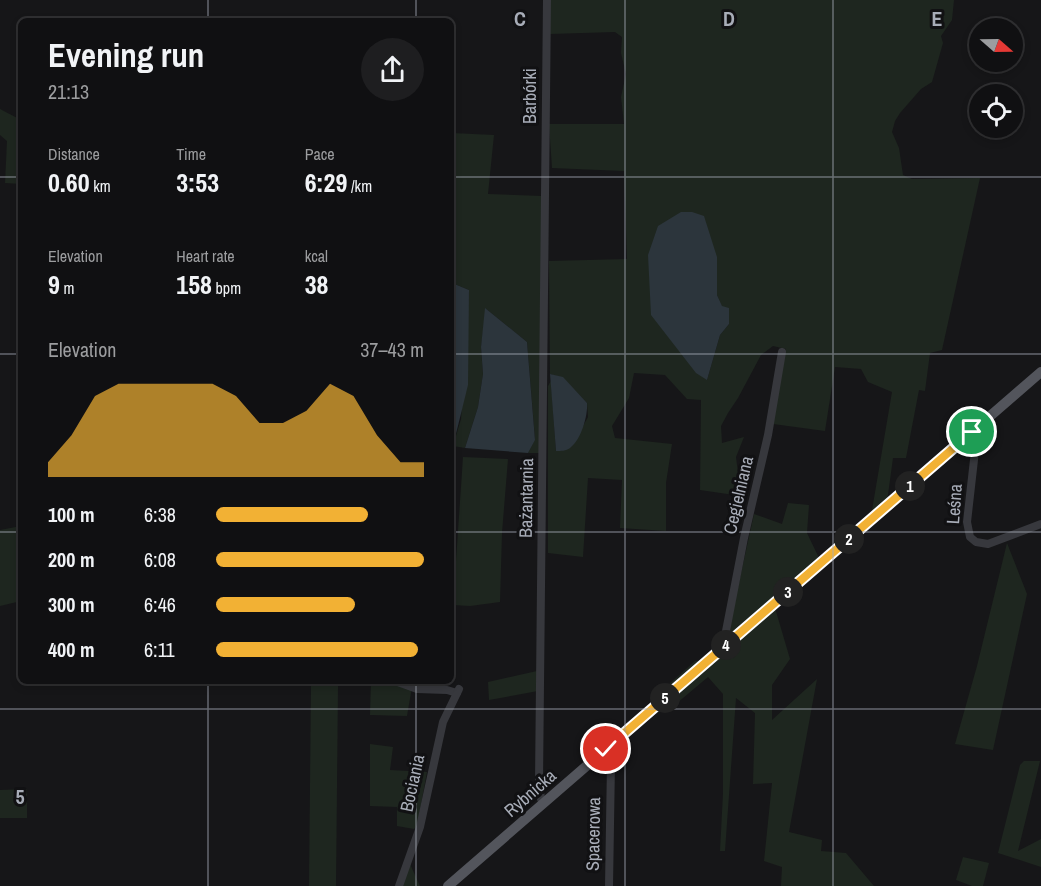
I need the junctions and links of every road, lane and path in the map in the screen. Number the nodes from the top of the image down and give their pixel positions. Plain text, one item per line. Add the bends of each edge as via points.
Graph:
1 (547, 0) edge
2 (544, 192) joint
3 (782, 352) dead end
4 (1041, 372) edge
5 (972, 432) junction
6 (1041, 524) edge
7 (726, 645) junction
8 (403, 684) edge
9 (606, 749) junction
10 (543, 803) junction
11 (399, 886) edge
12 (448, 886) edge
13 (609, 886) edge

1 - 2 street, Barbórki
2 - 10 street, Bażantarnia via 539,782
3 - 7 street, Cegielniana
4 - 5 main road, Rybnicka
5 - 6 street, Leśna via 976,442 967,522 970,537 988,544
5 - 7 main road, Rybnicka
7 - 9 main road, Rybnicka
8 - 11 street, Bociania via 417,689 458,691 443,722 420,827
9 - 10 main road, Rybnicka
9 - 13 street, Spacerowa via 612,763
10 - 12 main road, Rybnicka

